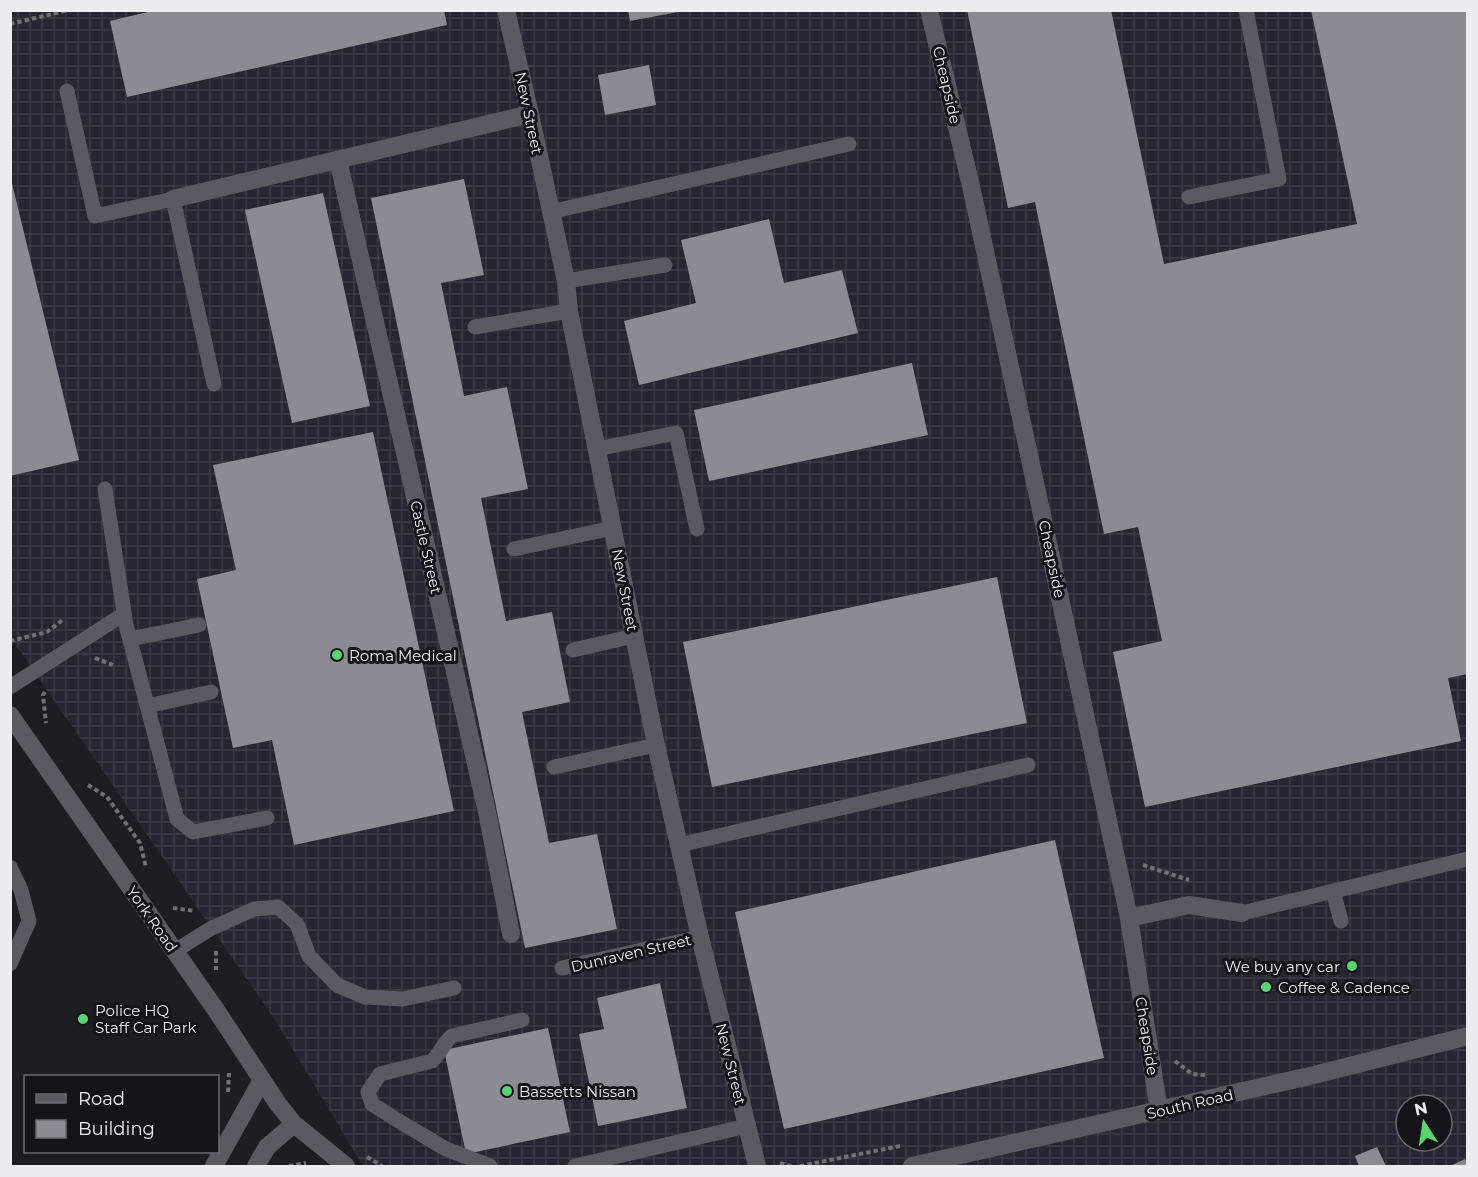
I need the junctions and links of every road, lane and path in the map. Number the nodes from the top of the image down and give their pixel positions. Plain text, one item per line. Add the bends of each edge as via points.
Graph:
1 (69, 10) edge
2 (506, 10) edge
3 (929, 10) edge
4 (1246, 10) edge
5 (10, 24) edge
6 (67, 91) dead end
7 (530, 114) junction
8 (849, 144) dead end
9 (338, 160) junction
10 (1189, 197) dead end
11 (173, 199) junction
12 (550, 212) junction
13 (665, 265) dead end
14 (566, 281) junction
15 (569, 311) junction
16 (475, 327) dead end
17 (214, 384) dead end
18 (597, 449) junction
19 (105, 489) dead end
20 (613, 528) junction
21 (697, 529) dead end
22 (514, 549) dead end
23 (124, 614) junction
24 (64, 619) dead end
25 (199, 625) dead end
26 (634, 636) junction
27 (130, 639) junction
28 (10, 640) edge
29 (573, 650) dead end
30 (93, 657) dead end
31 (115, 666) dead end
32 (10, 687) edge
33 (48, 687) dead end
34 (211, 692) dead end
35 (147, 706) junction
36 (10, 715) edge
37 (47, 726) dead end
38 (656, 745) junction
39 (1028, 765) dead end
40 (554, 767) dead end
41 (84, 782) dead end
42 (267, 818) dead end
43 (679, 845) junction
44 (1467, 859) edge
45 (1138, 860) dead end
46 (10, 867) edge
47 (147, 871) dead end
48 (1199, 883) dead end
49 (1333, 891) junction
50 (168, 908) dead end
51 (1242, 913) joint
52 (1129, 918) junction
53 (1341, 921) dead end
54 (220, 924) junction
55 (511, 934) dead end
56 (700, 937) junction
57 (175, 951) junction
58 (10, 964) edge
59 (562, 969) dead end
60 (216, 977) dead end
61 (454, 988) dead end
62 (522, 1020) dead end
63 (1467, 1036) edge
64 (1171, 1056) dead end
65 (229, 1069) dead end
66 (1213, 1075) dead end
67 (262, 1080) junction
68 (228, 1100) dead end
69 (1159, 1111) junction
70 (294, 1124) junction
71 (747, 1126) junction
72 (363, 1155) dead end
73 (213, 1167) edge
74 (256, 1167) edge
75 (346, 1167) edge
76 (382, 1167) edge
77 (490, 1167) edge
78 (575, 1167) edge
79 (756, 1167) edge
80 (912, 1167) edge

1 - 5 path
2 - 7 street, New Street
3 - 52 street, Cheapside via 971,186
4 - 10 lane via 1279,179
6 - 11 lane via 95,216
7 - 9 street
7 - 12 street, New Street
8 - 12 lane
9 - 11 street
9 - 55 street, Castle Street via 487,812
11 - 17 lane
12 - 14 street, New Street
13 - 14 lane
14 - 15 street, New Street
15 - 16 lane
15 - 18 street, New Street
18 - 20 street, New Street
18 - 21 lane via 676,433
19 - 23 lane
20 - 22 lane
20 - 26 street, New Street
23 - 27 lane
23 - 32 lane
24 - 28 path via 47,632
25 - 27 lane
26 - 29 lane
26 - 38 street, New Street
27 - 35 lane
30 - 31 path
33 - 37 path via 43,695
34 - 35 lane
35 - 42 lane via 177,819 193,832
36 - 57 street, York Road
38 - 40 lane
38 - 43 street, New Street
39 - 43 lane
41 - 47 path via 107,797 140,843
43 - 56 street, New Street
44 - 49 lane
45 - 48 path via 1144,867
46 - 58 lane via 21,890 28,921
49 - 51 lane
49 - 53 lane
50 - 54 path via 193,911 209,906
51 - 52 street via 1189,905
52 - 69 street, Cheapside
54 - 57 lane
54 - 60 path via 229,938 216,950
54 - 61 lane via 254,909 278,907 297,924 309,956 337,985 365,997 403,999
56 - 59 lane, Dunraven Street
56 - 71 street, New Street
57 - 67 street, York Road
62 - 77 lane via 452,1036 432,1061 380,1074 368,1092 372,1104 402,1123 446,1149
63 - 69 street, South Road
64 - 66 path via 1192,1074
65 - 68 path
67 - 70 street, York Road
67 - 73 street
69 - 80 street, South Road
70 - 74 street via 267,1147
70 - 75 street
71 - 78 lane
71 - 79 street, New Street
72 - 76 path

